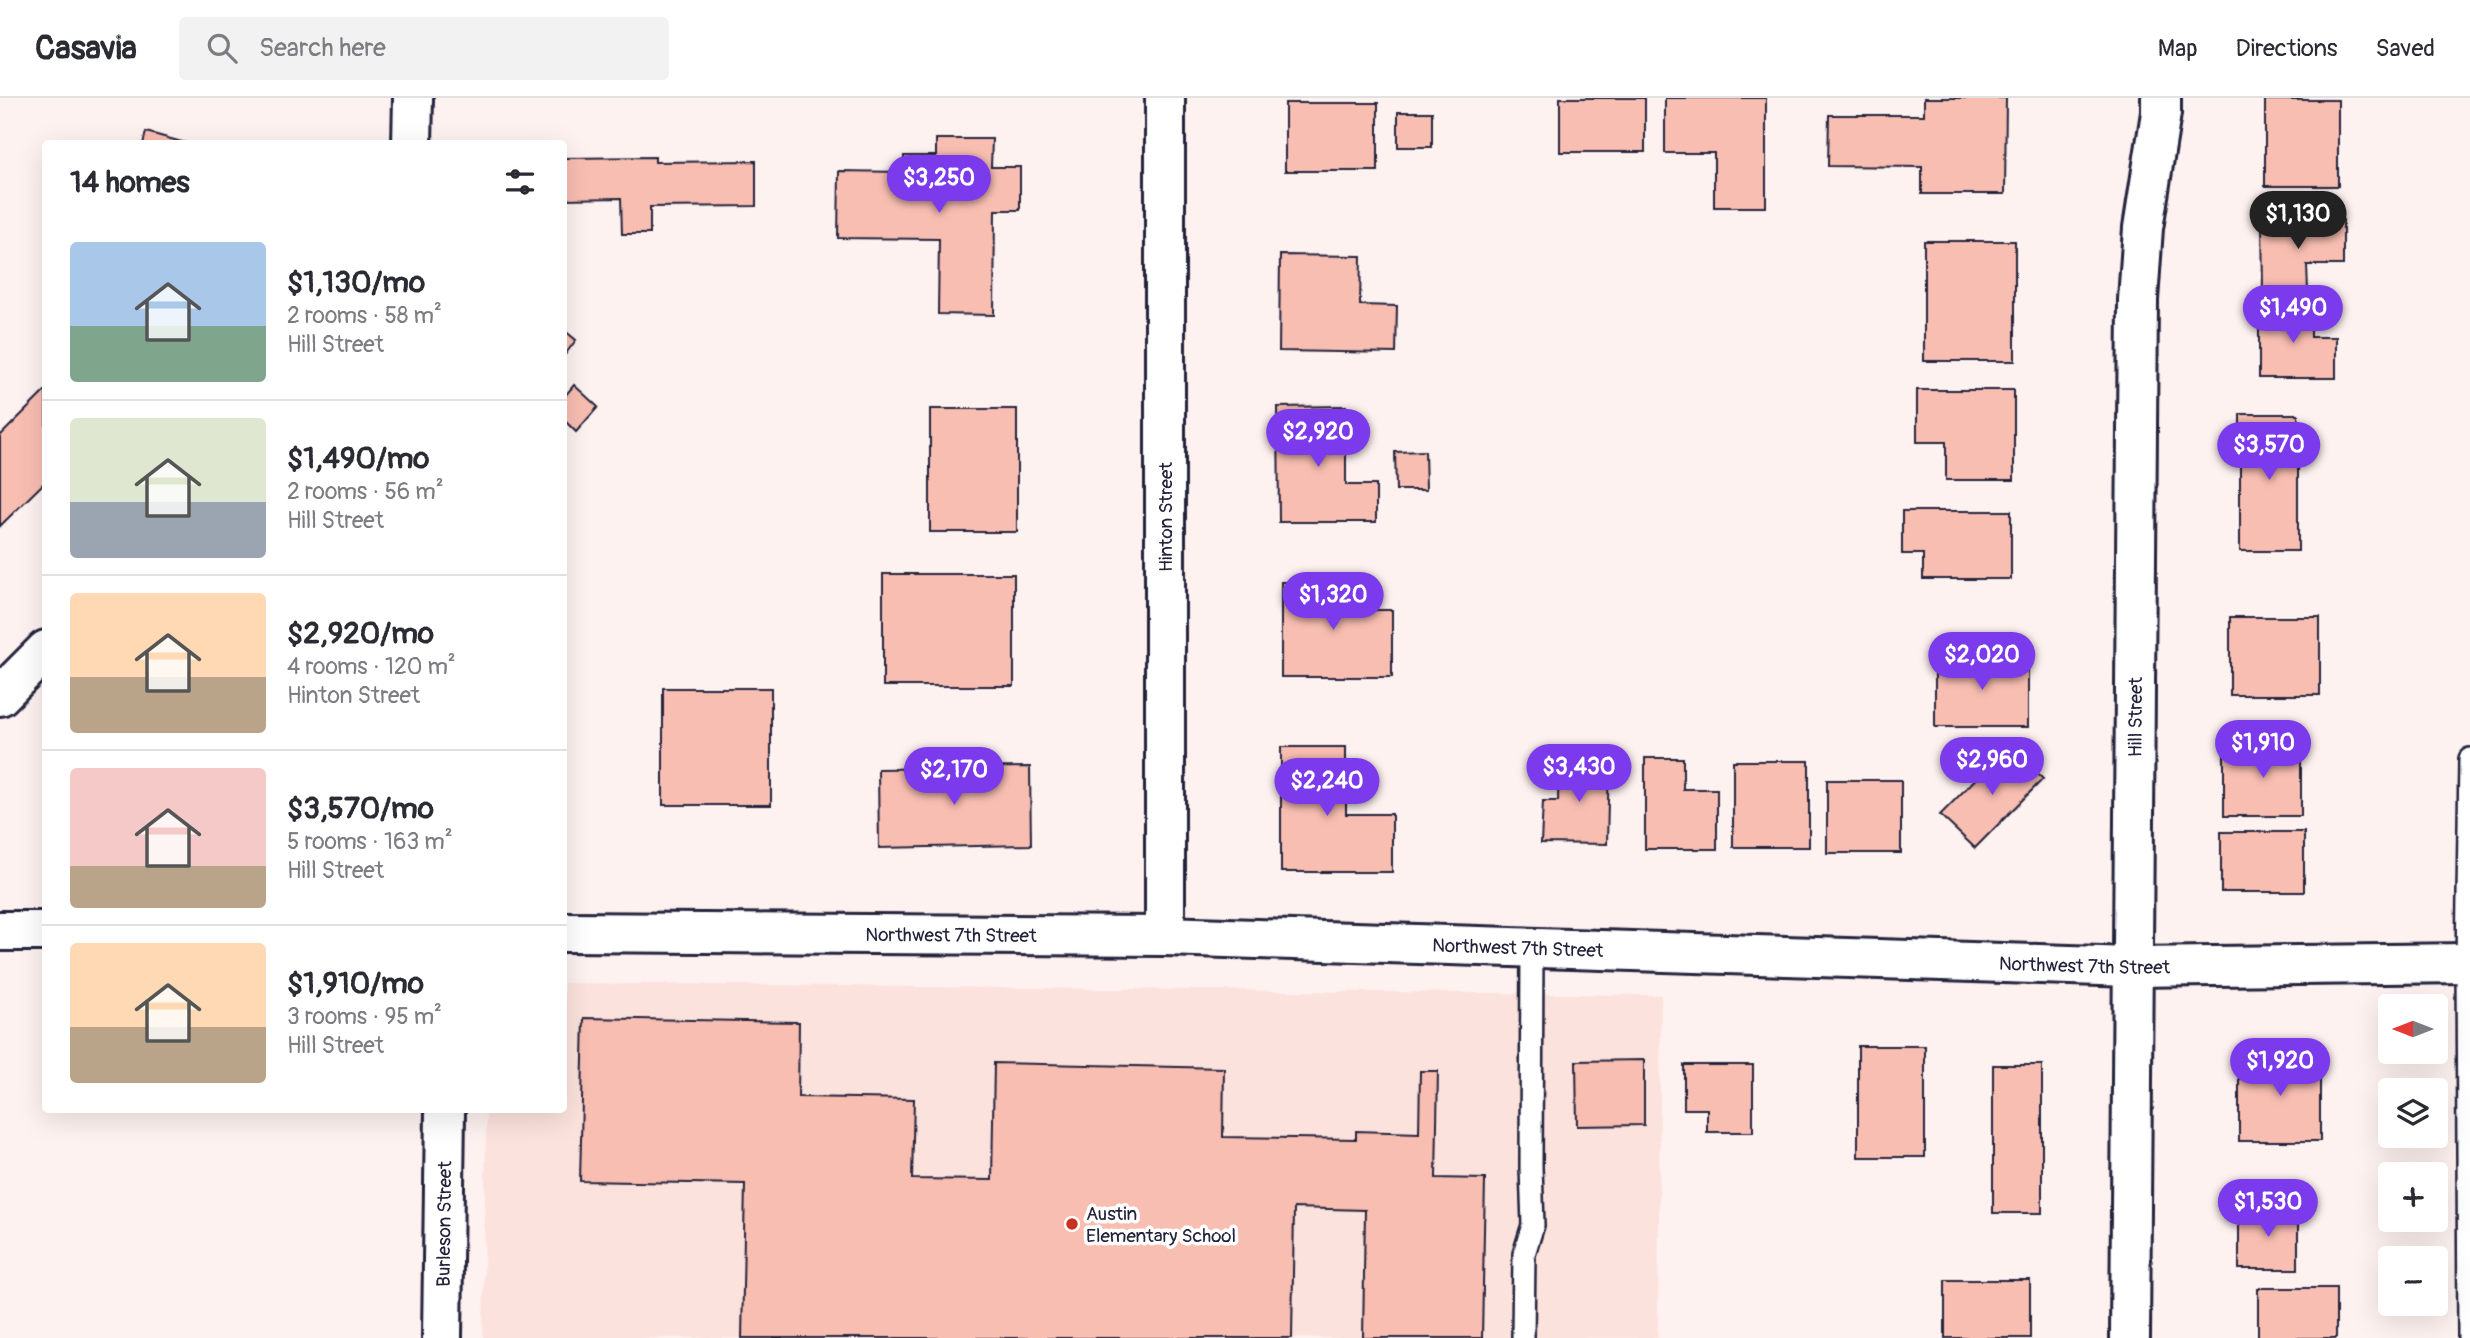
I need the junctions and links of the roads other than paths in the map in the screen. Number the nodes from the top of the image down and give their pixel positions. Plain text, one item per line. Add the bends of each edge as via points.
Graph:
1 (414, 98) edge
2 (1165, 98) edge
3 (2161, 98) edge
4 (412, 140) edge
5 (42, 654) edge
6 (0, 696) edge
7 (2470, 759) edge
8 (0, 931) edge
9 (42, 931) edge
10 (567, 932) edge
11 (1165, 936) junction
12 (1532, 947) junction
13 (2469, 963) edge
14 (2132, 967) junction
15 (445, 1113) edge
16 (442, 1338) edge
17 (1523, 1338) edge
18 (2130, 1338) edge
19 (2469, 1338) edge

1 - 4 street
2 - 11 street, Hinton Street
3 - 14 street, Hill Street via 2138,300
5 - 6 street
7 - 13 lane
8 - 9 street
10 - 11 street, Northwest 7th Street
11 - 12 street, Northwest 7th Street
12 - 14 street, Northwest 7th Street
12 - 17 lane via 1533,1224 1524,1254
13 - 14 street, Northwest 7th Street
13 - 19 lane
14 - 18 street, Hill Street
15 - 16 street, Burleson Street

